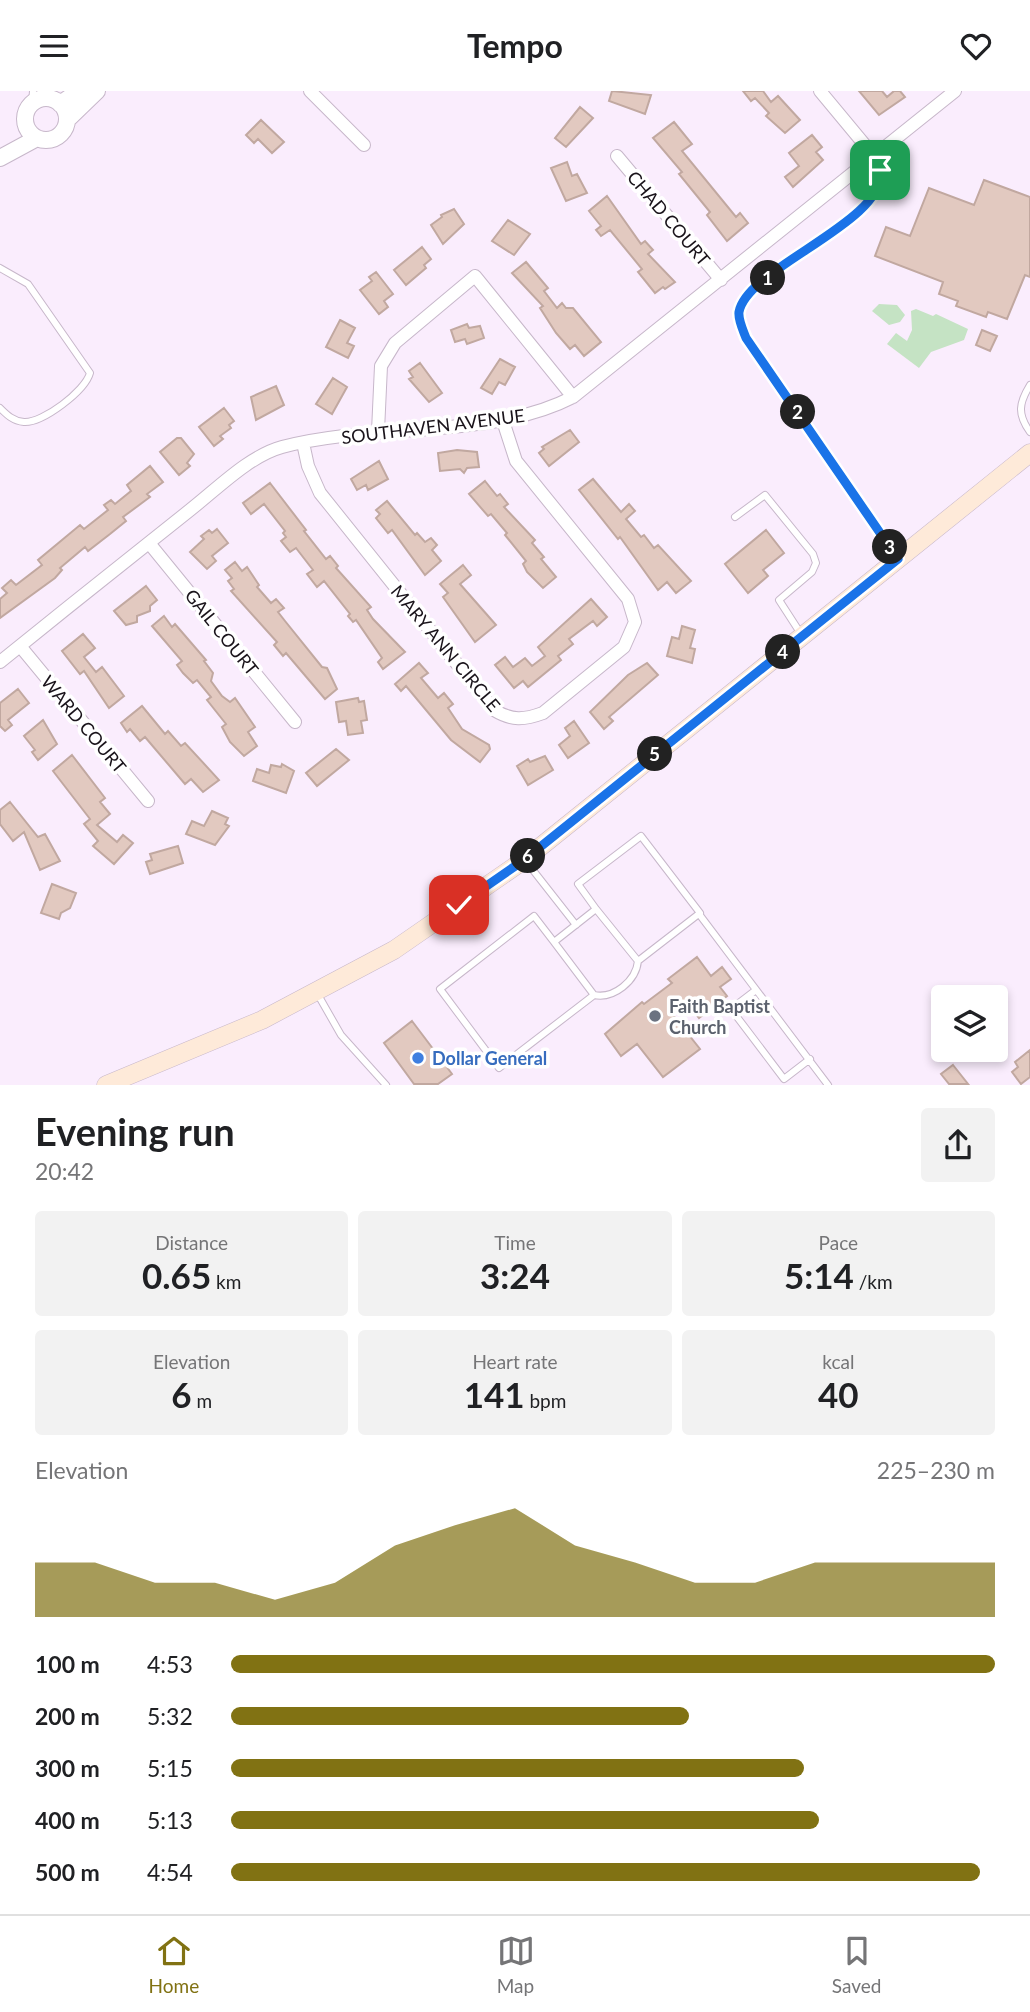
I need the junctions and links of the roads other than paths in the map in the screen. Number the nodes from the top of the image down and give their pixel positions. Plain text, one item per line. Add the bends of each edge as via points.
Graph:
1 (79, 91) edge
2 (97, 91) edge
3 (310, 91) edge
4 (820, 91) edge
5 (955, 91) edge
6 (33, 97) edge
7 (60, 104) junction
8 (66, 120) junction
9 (25, 125) junction
10 (37, 138) junction
11 (364, 145) dead end
12 (617, 156) dead end
13 (1, 157) edge
14 (872, 157) junction
15 (0, 268) edge
16 (721, 280) junction
17 (1030, 385) edge
18 (1030, 392) edge
19 (573, 397) junction
20 (1022, 397) junction
21 (0, 408) edge
22 (503, 421) junction
23 (377, 431) junction
24 (1030, 432) edge
25 (303, 443) junction
26 (1030, 453) edge
27 (735, 517) dead end
28 (149, 543) junction
29 (898, 559) junction
30 (802, 636) junction
31 (20, 646) junction
32 (0, 663) edge
33 (295, 722) dead end
34 (148, 801) dead end
35 (524, 860) junction
36 (596, 909) junction
37 (699, 914) junction
38 (576, 925) junction
39 (554, 941) junction
40 (638, 961) junction
41 (756, 990) junction
42 (316, 991) junction
43 (594, 995) junction
44 (810, 1059) junction
45 (106, 1084) edge
46 (386, 1084) edge
47 (828, 1084) edge

1 - 7 street
2 - 8 street
3 - 11 street
4 - 14 street
5 - 14 street, SOUTHAVEN AVENUE
6 - 7 street
6 - 9 street
7 - 8 street
8 - 10 street via 54,139
9 - 10 street
9 - 13 street
10 - 13 street
12 - 16 street, CHAD COURT
14 - 16 street, SOUTHAVEN AVENUE
14 - 29 lane via 882,182 877,194 759,285 744,300 739,320 746,338
15 - 21 lane via 28,284 90,373 65,402 39,419 9,418
16 - 19 street, SOUTHAVEN AVENUE
17 - 20 lane
18 - 20 lane
19 - 22 street, SOUTHAVEN AVENUE via 545,411
19 - 23 street via 475,276 395,343 381,366
20 - 24 lane via 1019,412
22 - 23 street, SOUTHAVEN AVENUE
22 - 25 street, MARY ANN CIRCLE via 516,461 628,599 635,622 624,647 543,713 528,718 503,716 485,699 320,493
23 - 25 street, SOUTHAVEN AVENUE
25 - 28 street, SOUTHAVEN AVENUE via 261,457
26 - 29 main road
27 - 30 lane via 765,495 813,554 812,572 779,600
28 - 31 street, SOUTHAVEN AVENUE
28 - 33 street, GAIL COURT
29 - 30 main road
30 - 35 main road
31 - 32 street, SOUTHAVEN AVENUE
31 - 34 street, WARD COURT
35 - 38 lane
35 - 42 main road via 394,950
36 - 37 lane via 578,884 641,836
36 - 38 lane
36 - 40 lane
37 - 40 lane
37 - 41 lane
38 - 39 lane
39 - 43 lane
39 - 43 lane via 534,916 440,989 499,1068
40 - 43 lane via 637,972 620,989 602,997
41 - 44 lane
41 - 44 lane via 732,1009 784,1079
42 - 45 main road via 262,1020
42 - 46 lane via 341,1035
44 - 47 lane

